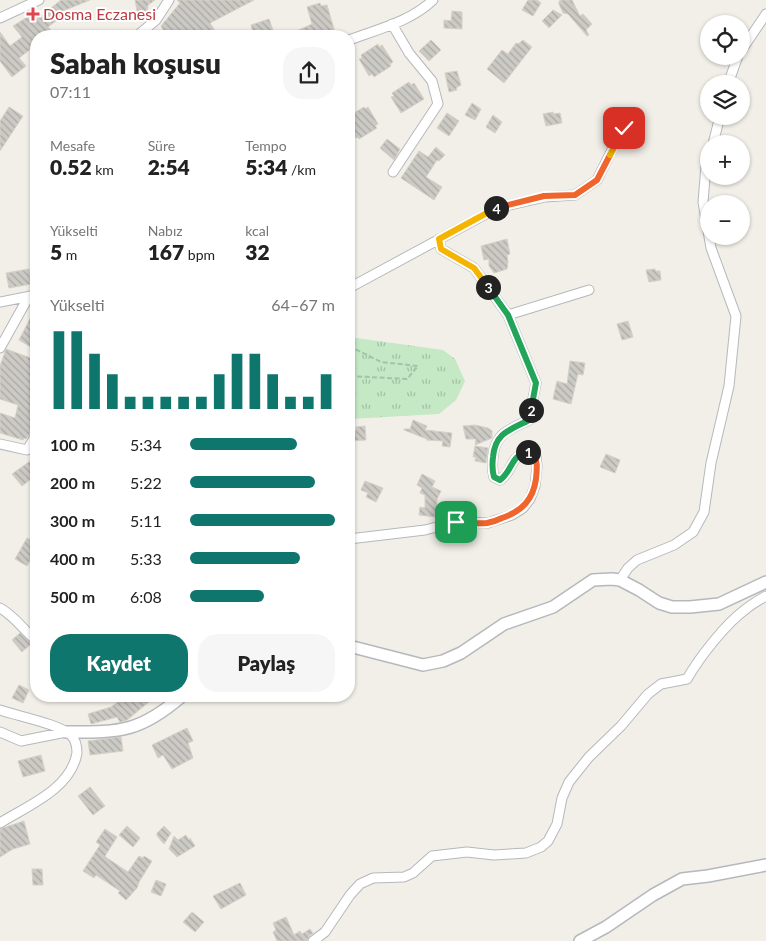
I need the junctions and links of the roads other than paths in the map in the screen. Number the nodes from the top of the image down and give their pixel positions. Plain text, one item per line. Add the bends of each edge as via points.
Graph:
1 (39, 0) edge
2 (169, 0) edge
3 (433, 0) edge
4 (766, 14) edge
5 (0, 18) edge
6 (392, 24) junction
7 (144, 30) edge
8 (355, 38) edge
9 (750, 38) edge
10 (624, 128) dead end
11 (393, 172) dead end
12 (704, 185) edge
13 (439, 239) junction
14 (355, 285) edge
15 (589, 290) dead end
16 (30, 297) edge
17 (30, 301) edge
18 (0, 302) edge
19 (508, 315) junction
20 (0, 348) edge
21 (0, 444) edge
22 (30, 446) edge
23 (355, 538) edge
24 (620, 580) junction
25 (766, 582) edge
26 (766, 596) edge
27 (0, 608) edge
28 (30, 635) edge
29 (355, 648) edge
30 (176, 702) edge
31 (0, 710) edge
32 (0, 732) edge
33 (66, 732) junction
34 (0, 823) edge
35 (766, 865) edge
36 (313, 941) edge
37 (580, 941) edge

1 - 5 street
2 - 7 street via 156,20
3 - 6 street via 423,9
4 - 9 street
6 - 8 street
6 - 11 street via 409,53 432,81 438,104
10 - 13 street via 597,180 575,195 544,196 497,208
12 - 24 street via 703,202 711,248 736,316 729,386 711,463 704,512 693,532 674,545 637,560
13 - 14 street
13 - 19 street via 441,249 474,268
15 - 19 street
16 - 18 street
17 - 20 street
19 - 23 street via 536,383 529,420 499,437 494,446 491,468 494,477 500,480 515,458 522,453 533,452 537,466 530,499 512,515 488,523 456,522 425,530
21 - 22 street via 28,450
24 - 25 street via 672,607 719,604
24 - 29 street via 593,580 553,607 504,624 443,661 423,665
26 - 36 street via 735,618 698,660 687,679 661,684 648,694 589,757 569,782 557,824 541,847 526,853 494,855 467,852 432,856 404,877 373,878 360,884 324,932
27 - 28 street via 12,615
30 - 33 street via 130,729 106,733
31 - 33 street
32 - 33 street via 21,741
33 - 34 street via 78,747 75,762 63,782
35 - 37 street via 682,879

